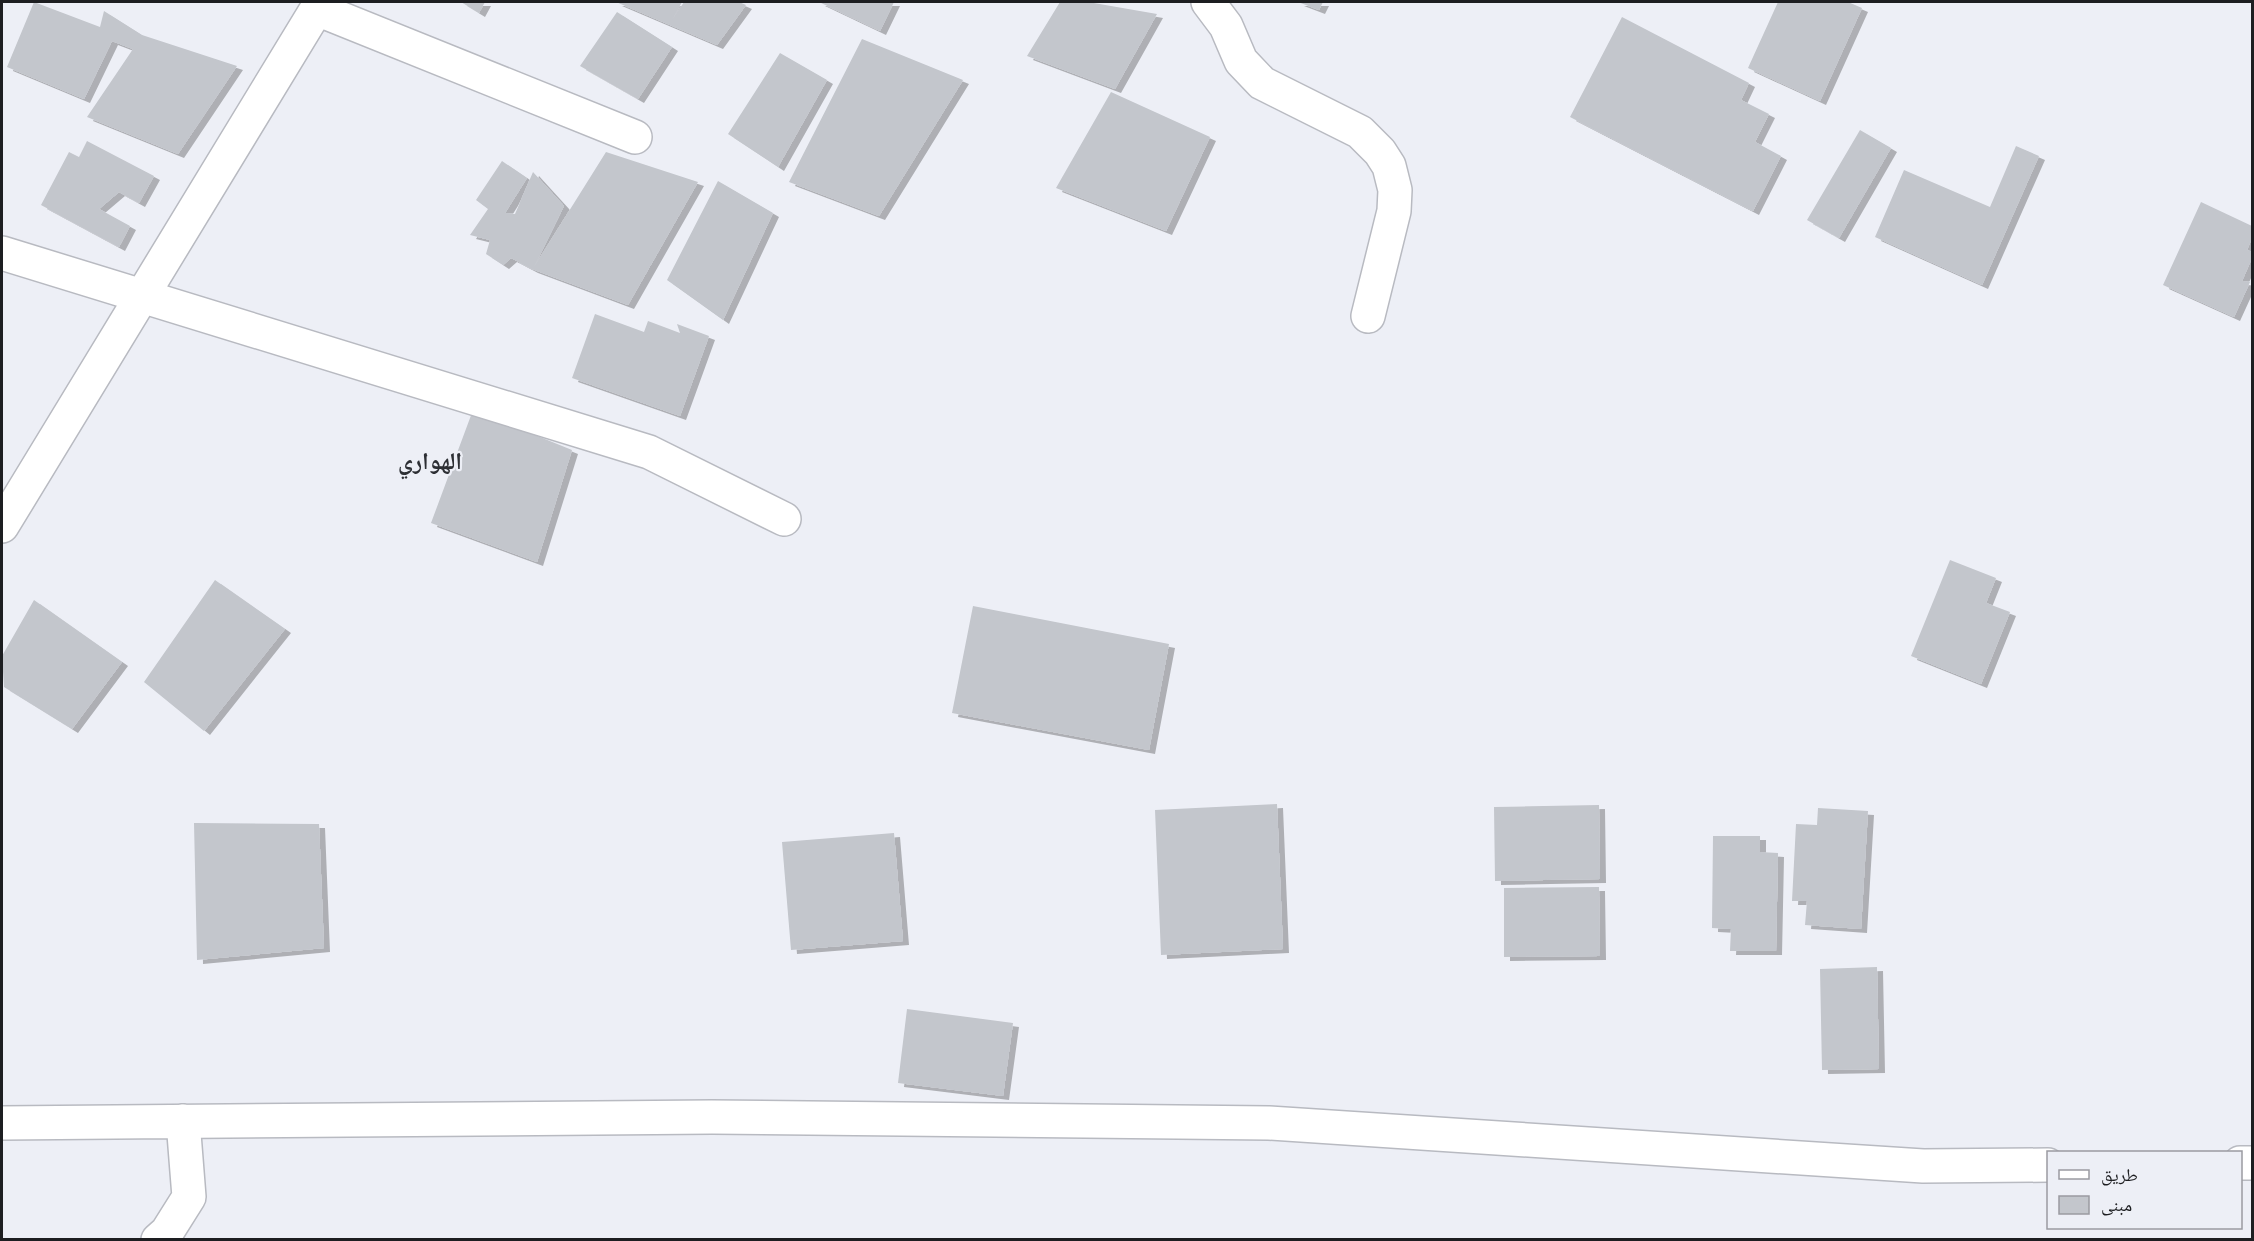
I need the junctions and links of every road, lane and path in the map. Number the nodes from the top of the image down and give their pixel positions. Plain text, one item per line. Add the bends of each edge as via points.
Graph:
1 (1208, 2) edge
2 (319, 5) edge
3 (635, 137) dead end
4 (2, 253) edge
5 (144, 295) junction
6 (1368, 316) dead end
7 (784, 519) dead end
8 (2, 526) edge
9 (183, 1121) junction
10 (2, 1123) edge
11 (2047, 1165) edge
12 (158, 1239) edge

1 - 6 street via 1226,26 1241,61 1262,83 1360,132 1389,166 1395,190 1394,211
2 - 3 street
2 - 5 street
4 - 5 street
5 - 7 street via 649,452
5 - 8 street
9 - 10 street
9 - 11 street via 712,1117 1269,1123 1923,1166
9 - 12 street via 189,1197 167,1232

